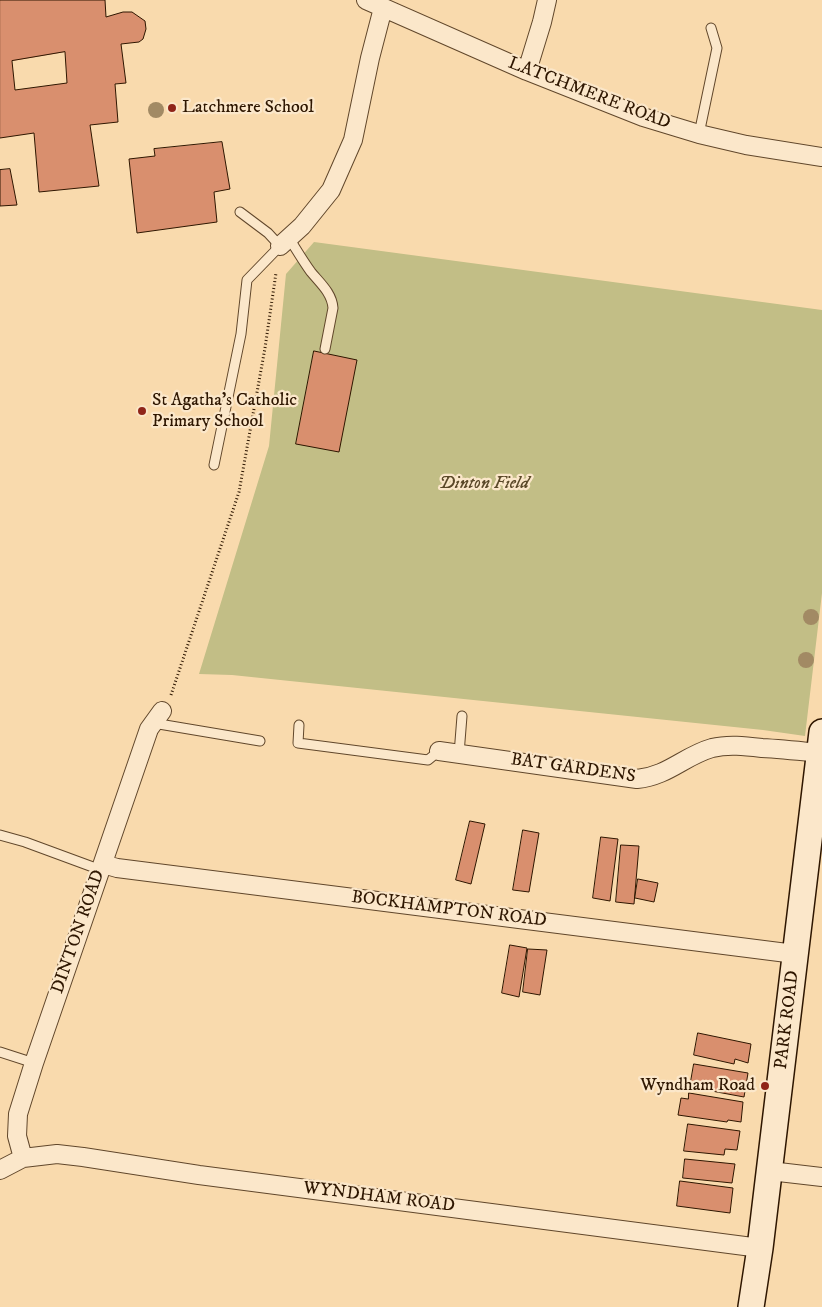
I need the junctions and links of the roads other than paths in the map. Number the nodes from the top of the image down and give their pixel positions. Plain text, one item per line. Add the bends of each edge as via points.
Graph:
1 (366, 0) edge
2 (547, 0) edge
3 (389, 6) edge
4 (711, 28) dead end
5 (527, 72) junction
6 (699, 134) junction
7 (822, 157) edge
8 (240, 212) dead end
9 (284, 242) junction
10 (325, 349) dead end
11 (214, 465) dead end
12 (462, 716) dead end
13 (158, 717) joint
14 (300, 725) dead end
15 (260, 741) dead end
16 (821, 743) edge
17 (439, 751) joint
18 (459, 754) junction
19 (0, 835) edge
20 (102, 867) junction
21 (795, 954) junction
22 (0, 1052) edge
23 (34, 1063) junction
24 (23, 1158) junction
25 (0, 1170) edge
26 (770, 1171) junction
27 (822, 1177) edge
28 (760, 1248) junction
29 (752, 1307) edge

1 - 3 street, LATCHMERE ROAD
2 - 5 street
3 - 5 street, LATCHMERE ROAD
3 - 9 street via 370,58 353,140 330,190 302,226
4 - 6 lane via 717,48
5 - 6 street, LATCHMERE ROAD via 643,117
6 - 7 street, LATCHMERE ROAD
8 - 9 lane
9 - 10 lane via 333,302
9 - 11 lane via 247,280 241,334
12 - 18 lane
13 - 15 lane
13 - 20 street, DINTON ROAD via 149,729
14 - 17 lane via 298,743 428,760
16 - 18 street, BAT GARDENS via 711,748 656,776 637,780
16 - 21 street, PARK ROAD
17 - 18 street, BAT GARDENS
19 - 20 lane
20 - 21 street, BOCKHAMPTON ROAD
20 - 23 street, DINTON ROAD
21 - 26 street, PARK ROAD
22 - 23 lane
23 - 24 street, DINTON ROAD via 18,1114 17,1136
24 - 25 street, WYNDHAM ROAD
24 - 28 street, WYNDHAM ROAD via 57,1154 83,1157 198,1175
26 - 27 street
26 - 28 street, PARK ROAD
28 - 29 street, PARK ROAD

